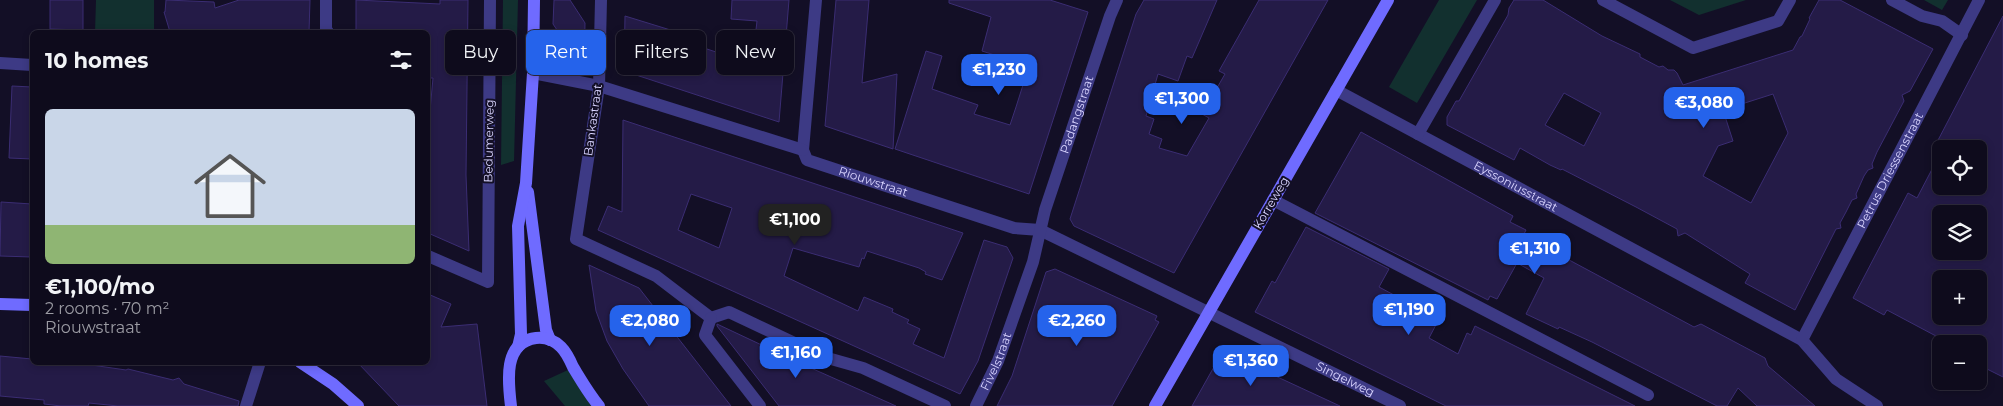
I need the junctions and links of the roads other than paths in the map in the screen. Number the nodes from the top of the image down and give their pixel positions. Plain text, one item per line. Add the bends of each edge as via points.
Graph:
1 (326, 0) edge
2 (490, 0) edge
3 (534, 0) edge
4 (601, 0) edge
5 (816, 0) edge
6 (1116, 0) edge
7 (1388, 0) edge
8 (1495, 0) edge
9 (1602, 0) edge
10 (1790, 0) edge
11 (1892, 0) edge
12 (1979, 0) edge
13 (327, 30) edge
14 (534, 30) edge
15 (1962, 35) junction
16 (0, 63) edge
17 (30, 65) edge
18 (533, 75) edge
19 (543, 75) edge
20 (599, 86) junction
21 (1336, 90) junction
22 (1418, 134) junction
23 (803, 150) junction
24 (526, 183) junction
25 (1273, 200) junction
26 (1040, 230) junction
27 (430, 257) edge
28 (0, 304) edge
29 (30, 305) edge
30 (1209, 313) junction
31 (711, 318) junction
32 (550, 340) junction
33 (1802, 340) junction
34 (518, 347) junction
35 (259, 365) edge
36 (304, 365) edge
37 (1648, 395) dead end
38 (246, 406) edge
39 (358, 406) edge
40 (511, 406) edge
41 (599, 406) edge
42 (760, 406) edge
43 (945, 406) edge
44 (976, 406) edge
45 (1155, 406) edge
46 (1400, 406) edge
47 (1877, 406) edge

1 - 13 street
2 - 27 street, Bedumerweg via 488,282
3 - 14 main road
4 - 20 street, Bankastraat
5 - 23 street
6 - 26 street, Padangstraat
7 - 21 main road, Korreweg
8 - 22 street
9 - 10 street via 1692,48 1778,21
11 - 15 street via 1922,16 1942,21
12 - 15 street, Petrus Driessenstraat
15 - 33 street, Petrus Driessenstraat
16 - 17 street
18 - 24 main road
19 - 20 street, Riouwstraat
20 - 23 street, Riouwstraat
20 - 31 street, Bankastraat via 576,239 656,276
21 - 22 street, Eyssoniusstraat
21 - 25 main road, Korreweg
22 - 33 street, Eyssoniusstraat
23 - 26 street, Riouwstraat via 807,160 1014,228
24 - 32 main road
24 - 34 main road via 518,226 521,334
25 - 30 main road, Korreweg
25 - 37 street
26 - 30 street, Riouwstraat
26 - 44 street, Fivelstraat via 1033,262 998,361
28 - 29 main road
30 - 45 main road, Korreweg
30 - 46 street, Singelweg
31 - 42 street via 705,335
31 - 43 street via 729,312 824,357 862,368
32 - 34 main road via 535,338
32 - 41 main road via 566,353
33 - 47 street via 1836,379
34 - 40 main road via 510,363
35 - 38 street
36 - 39 main road

